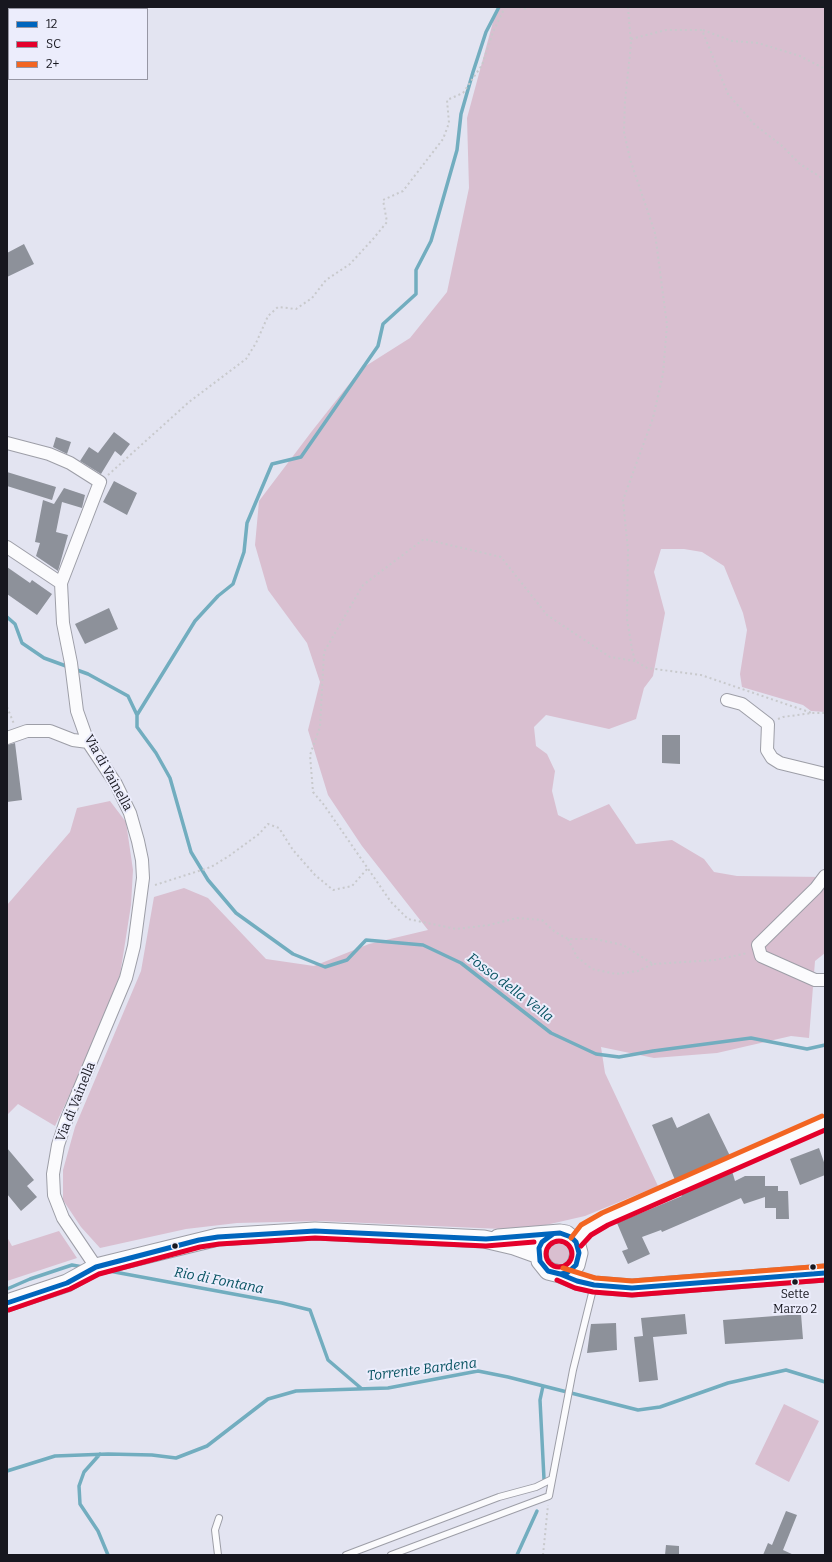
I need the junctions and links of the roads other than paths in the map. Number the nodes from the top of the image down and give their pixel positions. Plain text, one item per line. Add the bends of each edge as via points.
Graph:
1 (7, 443) edge
2 (7, 547) edge
3 (61, 583) junction
4 (727, 700) dead end
5 (13, 736) edge
6 (88, 742) junction
7 (825, 774) edge
8 (825, 876) edge
9 (825, 980) edge
10 (825, 1122) edge
11 (553, 1234) junction
12 (486, 1239) junction
13 (576, 1242) junction
14 (539, 1255) junction
15 (579, 1259) junction
16 (91, 1271) junction
17 (825, 1273) edge
18 (560, 1274) junction
19 (592, 1284) junction
20 (7, 1304) edge
21 (552, 1479) junction
22 (219, 1518) dead end
23 (218, 1555) edge
24 (346, 1555) edge
25 (391, 1555) edge

1 - 3 street, Via di Vainella via 49,454 70,463 100,482
2 - 3 street
3 - 6 street, Via di Vainella via 63,623 72,677 78,711
4 - 7 street via 742,704 768,724 767,750 772,758 780,764
5 - 6 street via 27,731 50,731 73,740
6 - 16 street, Via di Vainella via 116,784 130,813 142,860 143,878 134,946 126,978 66,1121 58,1145 54,1174 54,1195 62,1218
8 - 9 street via 758,946 761,956 815,980
10 - 13 street via 606,1219 586,1230
11 - 12 street
11 - 13 street via 566,1234
11 - 14 street via 542,1242
12 - 14 street
12 - 16 street via 315,1230 218,1237 144,1254
13 - 15 street
14 - 18 street via 540,1261 548,1271
15 - 18 street via 572,1269
15 - 19 street
16 - 20 street via 67,1283
17 - 19 street via 632,1288
18 - 19 street
19 - 21 lane
21 - 24 lane
21 - 25 lane via 549,1496
22 - 23 lane via 214,1530

